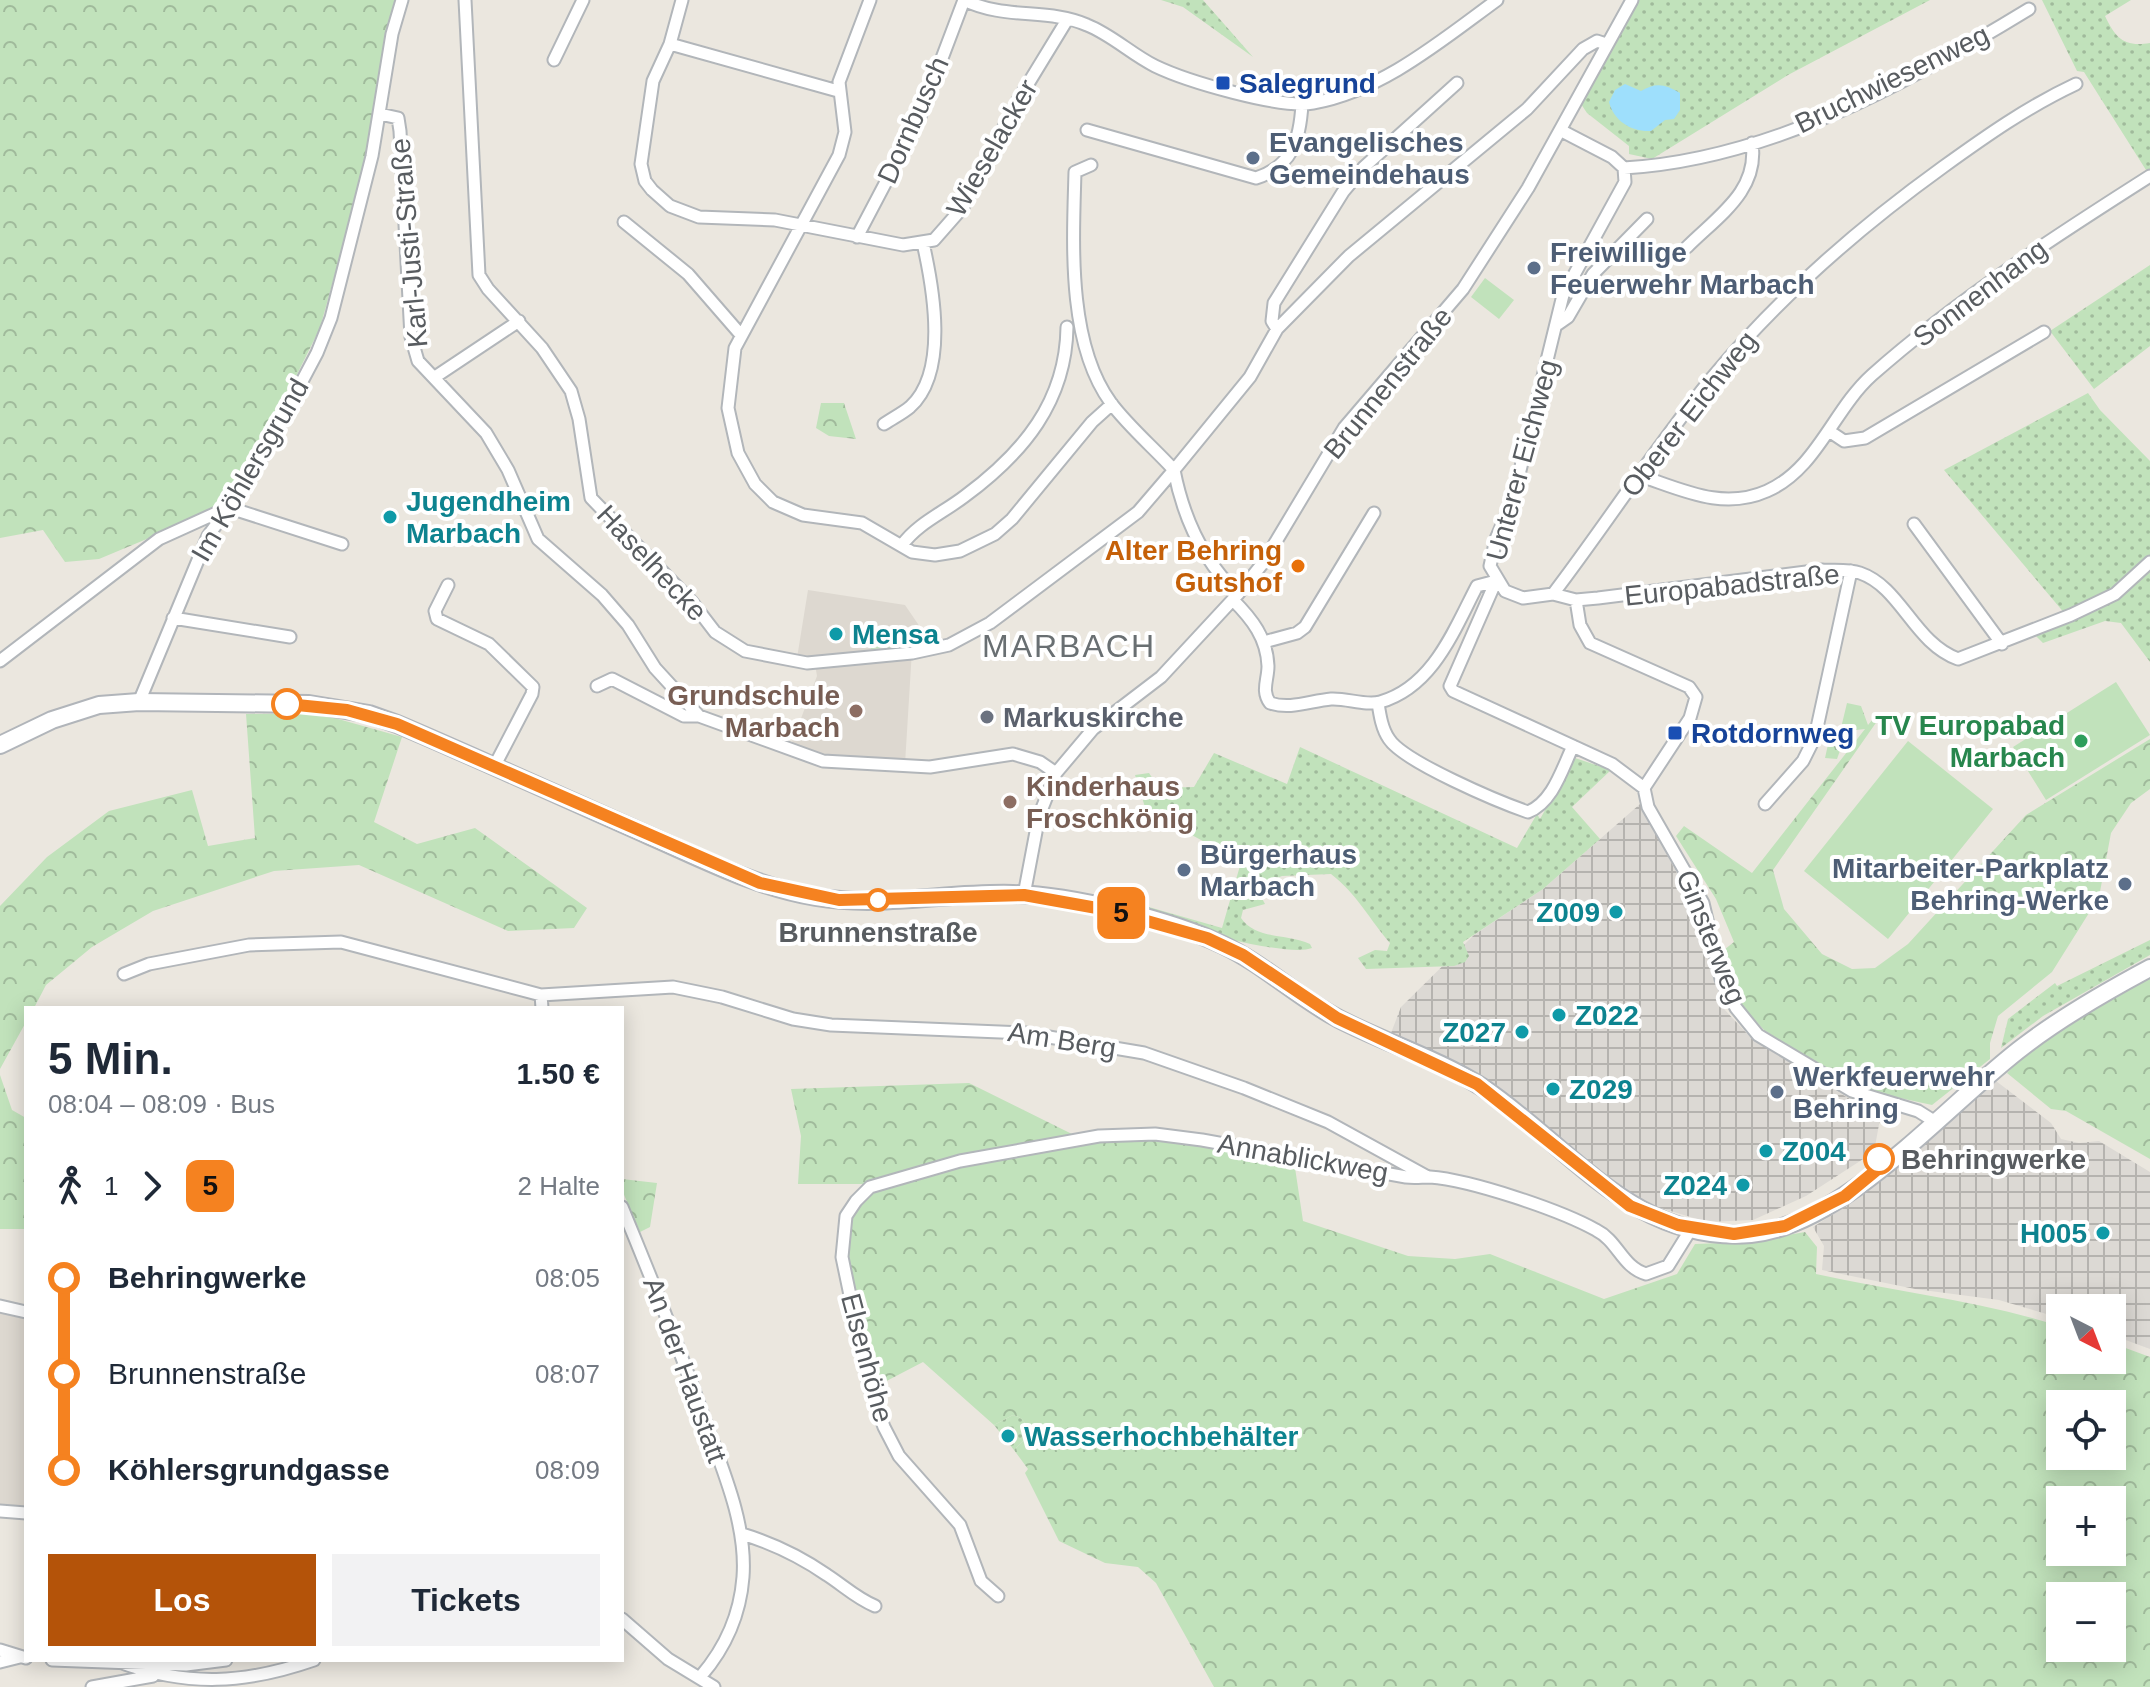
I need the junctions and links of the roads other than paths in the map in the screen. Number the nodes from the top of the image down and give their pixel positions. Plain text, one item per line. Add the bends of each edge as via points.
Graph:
1 (402, 0) edge
2 (465, 0) edge
3 (583, 0) edge
4 (682, 0) edge
5 (870, 0) edge
6 (964, 0) edge
7 (1497, 0) edge
8 (1632, 0) edge
9 (2029, 9) dead end
10 (1067, 20) junction
11 (670, 44) junction
12 (1606, 44) junction
13 (554, 60) dead end
14 (1457, 83) dead end
15 (2076, 84) dead end
16 (838, 91) junction
17 (1302, 104) junction
18 (380, 114) junction
19 (1087, 130) dead end
20 (1560, 130) junction
21 (1752, 143) junction
22 (1091, 165) dead end
23 (1624, 168) junction
24 (2150, 176) edge
25 (1647, 219) dead end
26 (624, 222) dead end
27 (802, 224) junction
28 (857, 237) junction
29 (923, 243) junction
30 (1687, 247) dead end
31 (519, 321) junction
32 (1558, 324) junction
33 (1067, 327) dead end
34 (1277, 329) junction
35 (2044, 332) dead end
36 (741, 335) junction
37 (435, 377) junction
38 (1112, 404) junction
39 (884, 424) dead end
40 (1829, 431) junction
41 (1174, 470) junction
42 (1638, 475) junction
43 (227, 507) junction
44 (1374, 513) dead end
45 (1914, 524) dead end
46 (342, 544) dead end
47 (902, 545) junction
48 (2150, 562) edge
49 (1851, 571) junction
50 (1496, 581) junction
51 (448, 585) dead end
52 (1553, 594) junction
53 (1236, 597) junction
54 (1576, 600) junction
55 (173, 618) junction
56 (290, 637) dead end
57 (1264, 642) junction
58 (2002, 644) junction
59 (0, 661) edge
60 (597, 686) dead end
61 (139, 702) junction
62 (1378, 703) junction
63 (699, 716) junction
64 (0, 745) edge
65 (1573, 746) junction
66 (495, 765) junction
67 (1056, 773) junction
68 (1644, 788) junction
69 (1765, 804) dead end
70 (1024, 895) junction
71 (2150, 968) edge
72 (124, 974) dead end
73 (541, 995) junction
74 (542, 1006) edge
75 (1934, 1121) junction
76 (1428, 1177) junction
77 (870, 1187) joint
78 (624, 1212) edge
79 (1691, 1229) junction
80 (0, 1306) edge
81 (24, 1312) edge
82 (0, 1511) edge
83 (24, 1513) edge
84 (742, 1534) junction
85 (998, 1596) dead end
86 (875, 1606) dead end
87 (624, 1621) edge
88 (0, 1650) edge
89 (23, 1657) edge
90 (0, 1662) edge
91 (119, 1662) joint
92 (202, 1662) edge
93 (307, 1662) edge
94 (179, 1664) junction
95 (155, 1676) junction
96 (701, 1676) junction
97 (92, 1687) edge
98 (714, 1687) edge

1 - 18 street, Im Köhlersgrund
2 - 31 street, Haselhecke via 479,275
3 - 13 street
4 - 11 street
5 - 16 street
6 - 10 street via 999,13
6 - 28 street, Dornbusch via 919,119
7 - 17 street via 1402,67 1347,92
8 - 12 street, Brunnenstraße
9 - 21 street, Bruchwiesenweg via 1887,88
10 - 17 street via 1095,28 1173,73 1234,92
10 - 29 street, Wieselacker via 963,207 934,240
11 - 16 street
11 - 27 street via 653,81 641,152 645,181 670,206 689,214
12 - 20 street, Brunnenstraße
12 - 34 street via 1597,41 1583,49 1527,109 1349,256
14 - 34 street via 1343,192 1274,303 1272,321
15 - 42 street, Oberer Eichweg via 1986,135 1841,246 1737,349
16 - 27 street via 843,143
17 - 19 street via 1293,152 1256,178
18 - 37 street, Karl-Justi-Straße via 398,118 411,337 418,361
18 - 43 street, Im Köhlersgrund via 331,318 253,474
20 - 23 street
20 - 53 street, Brunnenstraße via 1463,289 1344,428 1263,563
21 - 23 street, Bruchwiesenweg via 1667,166
21 - 30 street via 1754,167 1748,182
22 - 38 street via 1075,172 1073,262 1087,360
23 - 32 street, Unterer Eichweg via 1625,182 1563,295
24 - 40 street, Sonnenhang via 1971,296 1852,394
25 - 32 street, Unterer Eichweg via 1593,274 1568,317
26 - 36 street via 688,274
27 - 28 street, Wieselacker
27 - 36 street
28 - 29 street, Wieselacker
29 - 39 street via 934,295 935,345 913,405
31 - 37 street
31 - 41 street, Haselhecke via 576,402 591,498 721,638 745,651 792,662 938,649 975,633 1138,512
32 - 50 street, Unterer Eichweg via 1513,499 1491,558
33 - 47 street via 1060,385 1030,435 985,480 924,522
34 - 41 street, Haselhecke via 1250,377
35 - 40 street, Sonnenhang via 1865,438 1850,443
36 - 47 street via 728,408 738,453 755,484 773,502 803,515 862,523
37 - 63 street, Karl-Justi-Straße via 486,433 538,539 602,595 655,668
38 - 41 street
38 - 47 street via 995,534 948,555 923,554
40 - 42 street, Sonnenhang via 1786,480 1742,499 1708,499
41 - 53 street via 1180,504
42 - 52 street, Oberer Eichweg
43 - 46 street
43 - 55 street, Im Köhlersgrund via 208,536
43 - 59 street via 149,545
44 - 57 street via 1305,627
45 - 58 street
48 - 58 street, Europabadstraße via 2115,594
49 - 54 street, Europabadstraße via 1822,570
49 - 58 street, Europabadstraße via 1864,574 1892,598 1939,652 1958,659
49 - 69 street via 1815,737 1803,761
50 - 52 street, Unterer Eichweg via 1523,598
50 - 62 street via 1477,586 1420,680
50 - 65 street via 1450,686
51 - 66 street via 435,611 437,619 489,644 533,687
52 - 54 street, Europabadstraße
53 - 57 street
53 - 67 street, Brunnenstraße via 1161,677 1093,729
54 - 68 street via 1590,643 1689,687 1696,697 1690,718
55 - 56 street
55 - 61 street, Im Köhlersgrund
57 - 62 street via 1264,694 1270,703
60 - 63 street via 612,679 684,716
61 - 64 main road via 83,710
61 - 66 main road via 309,704 369,714
62 - 65 street via 1381,722 1397,748 1528,812 1540,807 1551,791
63 - 67 street via 823,761 930,767 1013,754
65 - 68 street via 1612,764
66 - 70 main road via 739,877 804,895 867,901
67 - 70 street, Brunnenstraße via 1042,805
68 - 75 street, Ginsterweg via 1648,807 1703,903 1721,979 1758,1035 1852,1091
70 - 79 main road via 1108,910 1221,944 1337,1018 1477,1084 1630,1206
71 - 75 main road via 2026,1044
72 - 73 street via 149,964 249,945 341,942
73 - 74 street
73 - 76 street, Am Berg via 673,987 831,1025 1013,1032 1144,1053 1296,1107
75 - 79 main road via 1845,1196 1785,1226 1751,1234
76 - 77 street, Annablickweg via 1155,1134 1026,1147
76 - 79 street, Annablickweg via 1502,1195 1597,1230 1631,1268 1646,1274 1668,1266
77 - 85 street, Elsenhöhe via 846,1216 842,1257 869,1386 899,1456 960,1525 981,1581
78 - 84 street, An der Haustatt via 686,1366
80 - 81 street
82 - 83 street
84 - 86 street via 807,1562
84 - 96 street, An der Haustatt via 737,1613 720,1654
87 - 96 street via 668,1659
88 - 89 street
89 - 90 street
91 - 94 street
91 - 95 street
92 - 94 street
93 - 95 street via 229,1683 174,1682
94 - 95 street
95 - 97 street
96 - 98 street

